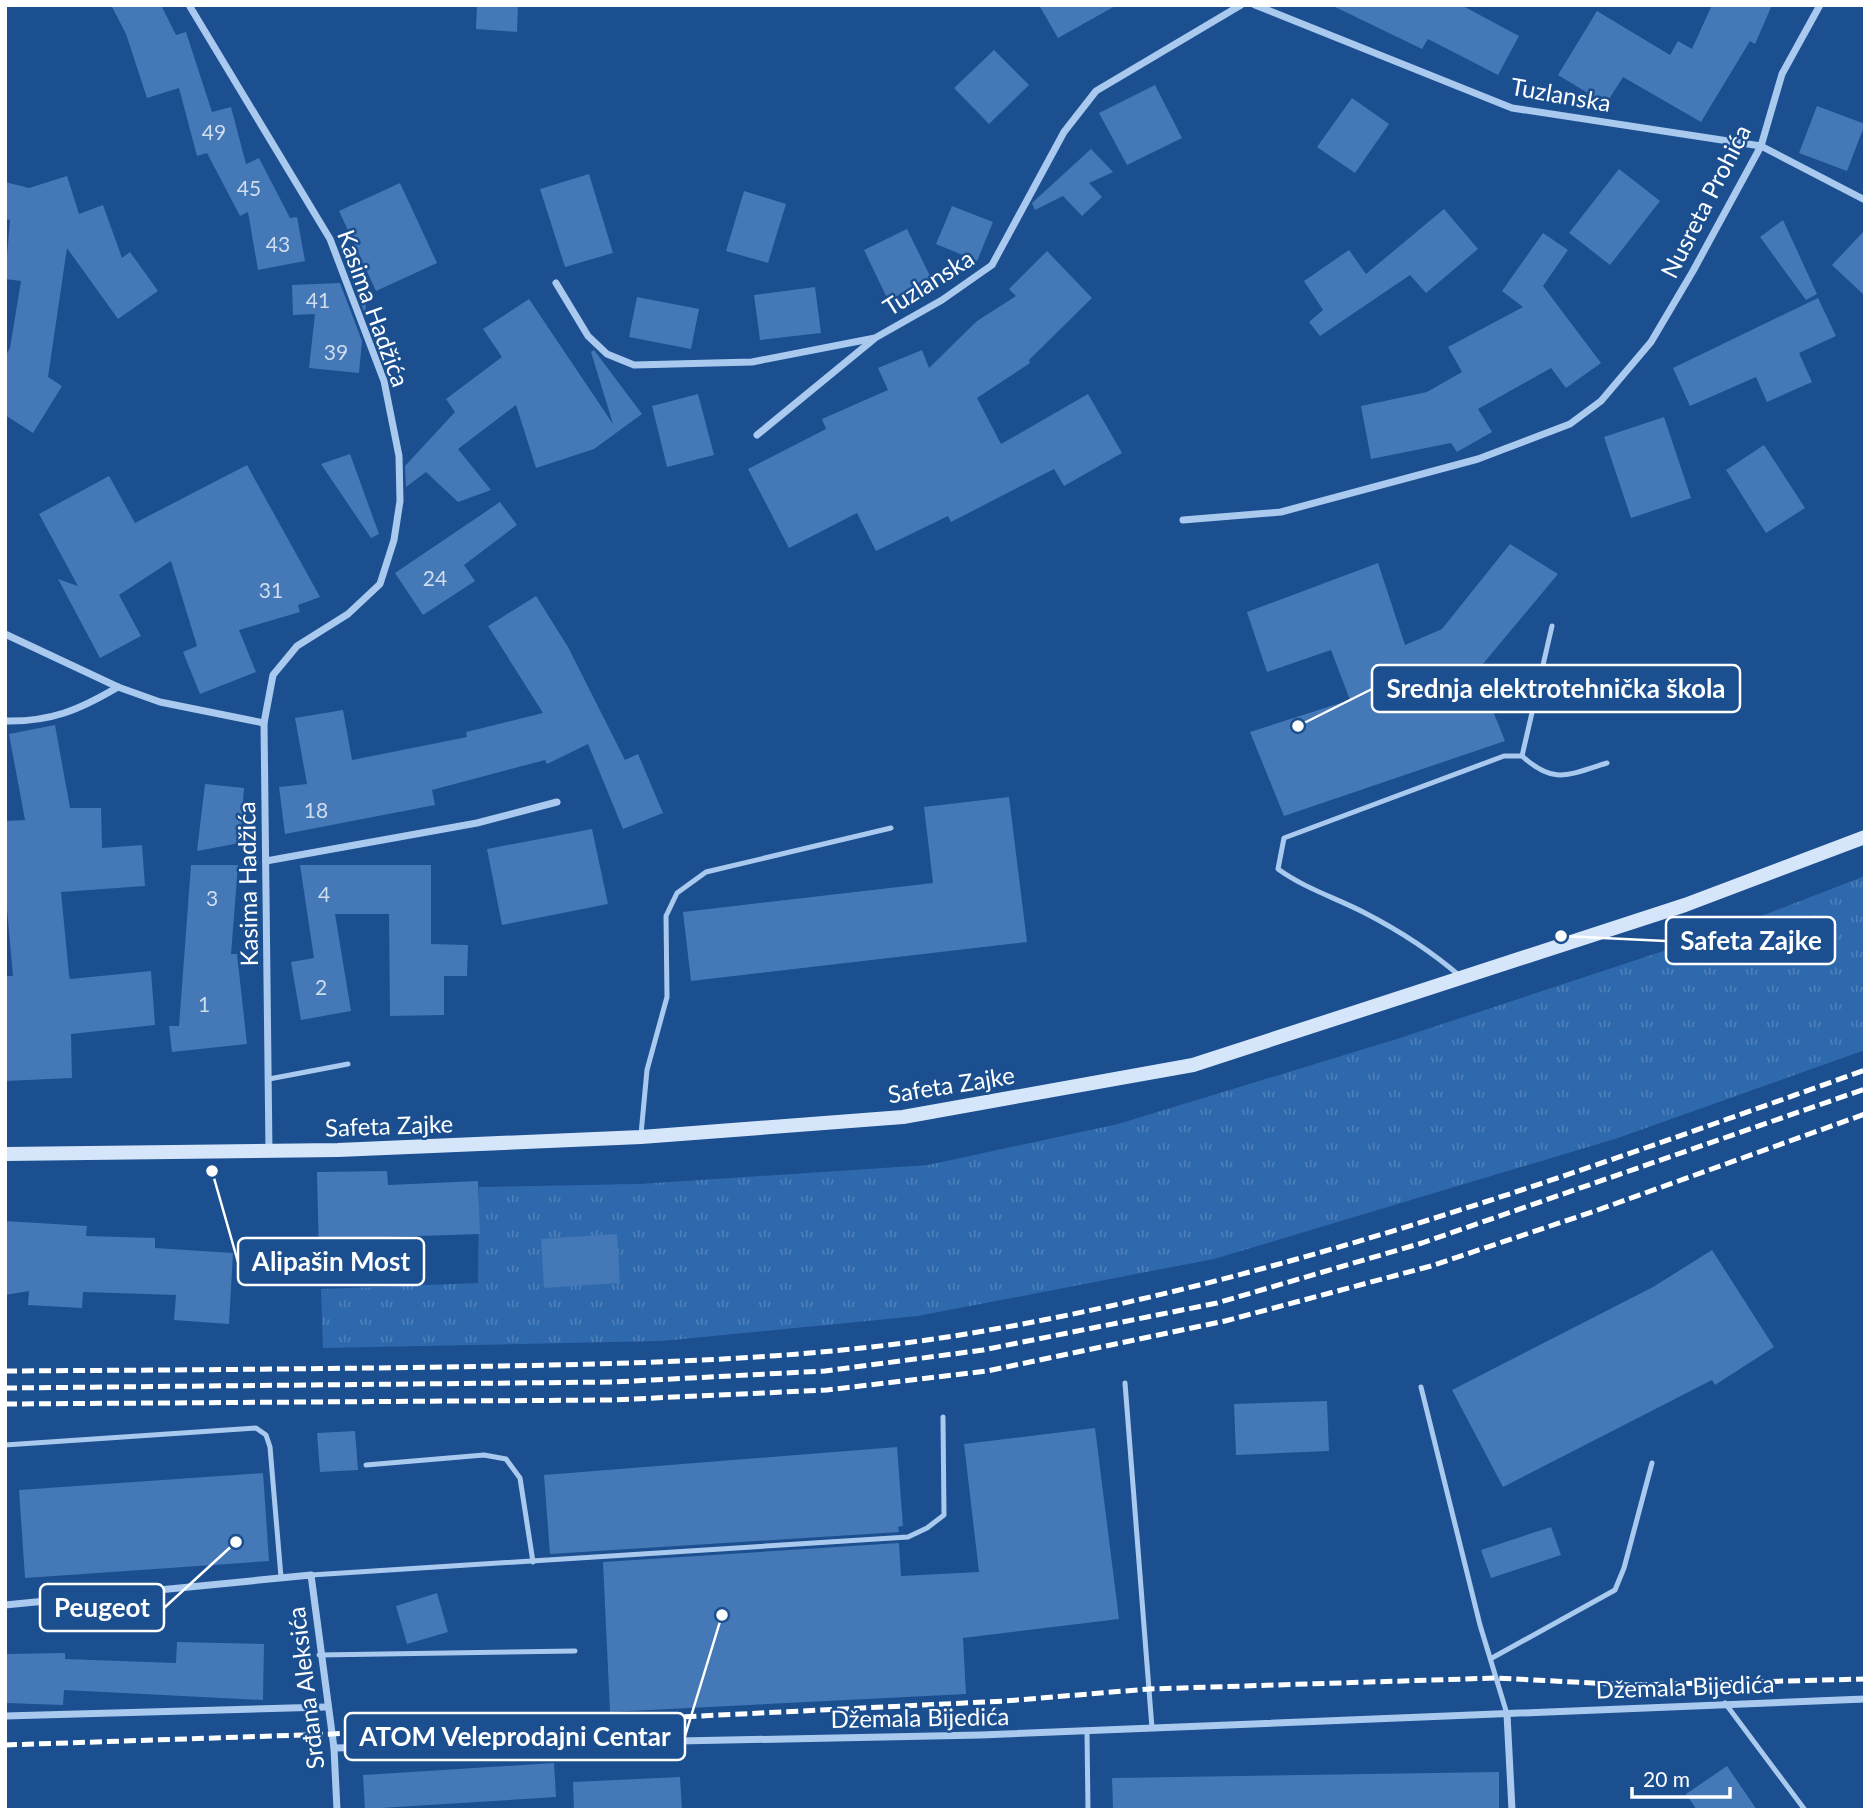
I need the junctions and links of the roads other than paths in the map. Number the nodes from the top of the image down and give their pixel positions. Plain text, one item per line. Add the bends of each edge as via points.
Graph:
1 (189, 5) edge
2 (1241, 5) edge
3 (1255, 5) edge
4 (1820, 5) edge
5 (1761, 146) junction
6 (1865, 200) edge
7 (556, 283) dead end
8 (874, 338) junction
9 (757, 435) dead end
10 (1183, 520) dead end
11 (1552, 626) dead end
12 (5, 634) edge
13 (118, 687) junction
14 (5, 720) edge
15 (264, 723) junction
16 (1522, 756) junction
17 (1607, 762) dead end
18 (557, 802) dead end
19 (891, 828) dead end
20 (1865, 837) edge
21 (266, 861) junction
22 (1464, 979) junction
23 (348, 1064) dead end
24 (269, 1079) junction
25 (641, 1137) junction
26 (269, 1153) junction
27 (5, 1154) edge
28 (1125, 1383) dead end
29 (1420, 1387) dead end
30 (943, 1417) dead end
31 (5, 1445) edge
32 (1652, 1463) dead end
33 (366, 1465) dead end
34 (533, 1562) junction
35 (311, 1575) junction
36 (281, 1577) junction
37 (5, 1605) edge
38 (575, 1651) dead end
39 (319, 1655) junction
40 (1492, 1658) junction
41 (1865, 1699) edge
42 (1725, 1703) junction
43 (326, 1707) junction
44 (1507, 1714) junction
45 (5, 1716) edge
46 (1152, 1728) junction
47 (1087, 1731) junction
48 (334, 1748) junction
49 (337, 1810) edge
50 (1088, 1810) edge
51 (1512, 1810) edge
52 (1805, 1810) edge

1 - 15 street, Kasima Hadžića via 330,239 384,381 399,456 400,501 380,584 348,614 297,646 273,675
2 - 8 street, Tuzlanska via 1096,91 1064,132 992,265 943,300
3 - 5 street, Tuzlanska via 1512,108
4 - 5 street, Nusreta Prohića via 1782,74
5 - 6 street, Tuzlanska
5 - 10 street, Nusreta Prohića via 1651,342 1601,401 1570,424 1478,459 1281,512
7 - 8 street, Tuzlanska via 588,336 607,354 634,365 752,362
8 - 9 street
11 - 16 lane
12 - 13 street
13 - 14 street via 76,712 30,722
13 - 15 street via 160,702
15 - 21 street, Kasima Hadžića
16 - 17 lane via 1558,777
16 - 22 lane via 1504,756 1284,838 1278,869 1292,880 1429,949
18 - 21 street via 477,823
19 - 25 lane via 706,872 677,893 666,916 667,997 647,1070
20 - 22 main road, Safeta Zajke via 1685,905
21 - 24 street, Kasima Hadžića
22 - 25 main road, Safeta Zajke via 1193,1065 903,1117
23 - 24 lane
24 - 26 street, Kasima Hadžića
25 - 26 main road, Safeta Zajke
26 - 27 main road, Safeta Zajke
28 - 46 lane
29 - 40 lane
30 - 34 lane via 944,1515 908,1537
31 - 36 lane via 256,1429 266,1434 270,1447
32 - 40 lane via 1615,1590
33 - 34 lane via 484,1455 506,1459 520,1478
34 - 35 lane
35 - 36 street, Srđana Aleksića
35 - 39 street, Srđana Aleksića
36 - 37 street, Srđana Aleksića
38 - 39 lane
39 - 43 street, Srđana Aleksića
40 - 44 lane
41 - 42 street, Džemala Bijedića
42 - 44 street, Džemala Bijedića
42 - 52 lane
43 - 45 street
43 - 48 street, Srđana Aleksića
44 - 46 street, Džemala Bijedića
44 - 51 street
46 - 47 street, Džemala Bijedića
47 - 48 street, Džemala Bijedića
47 - 50 lane
48 - 49 street, Srđana Aleksića

